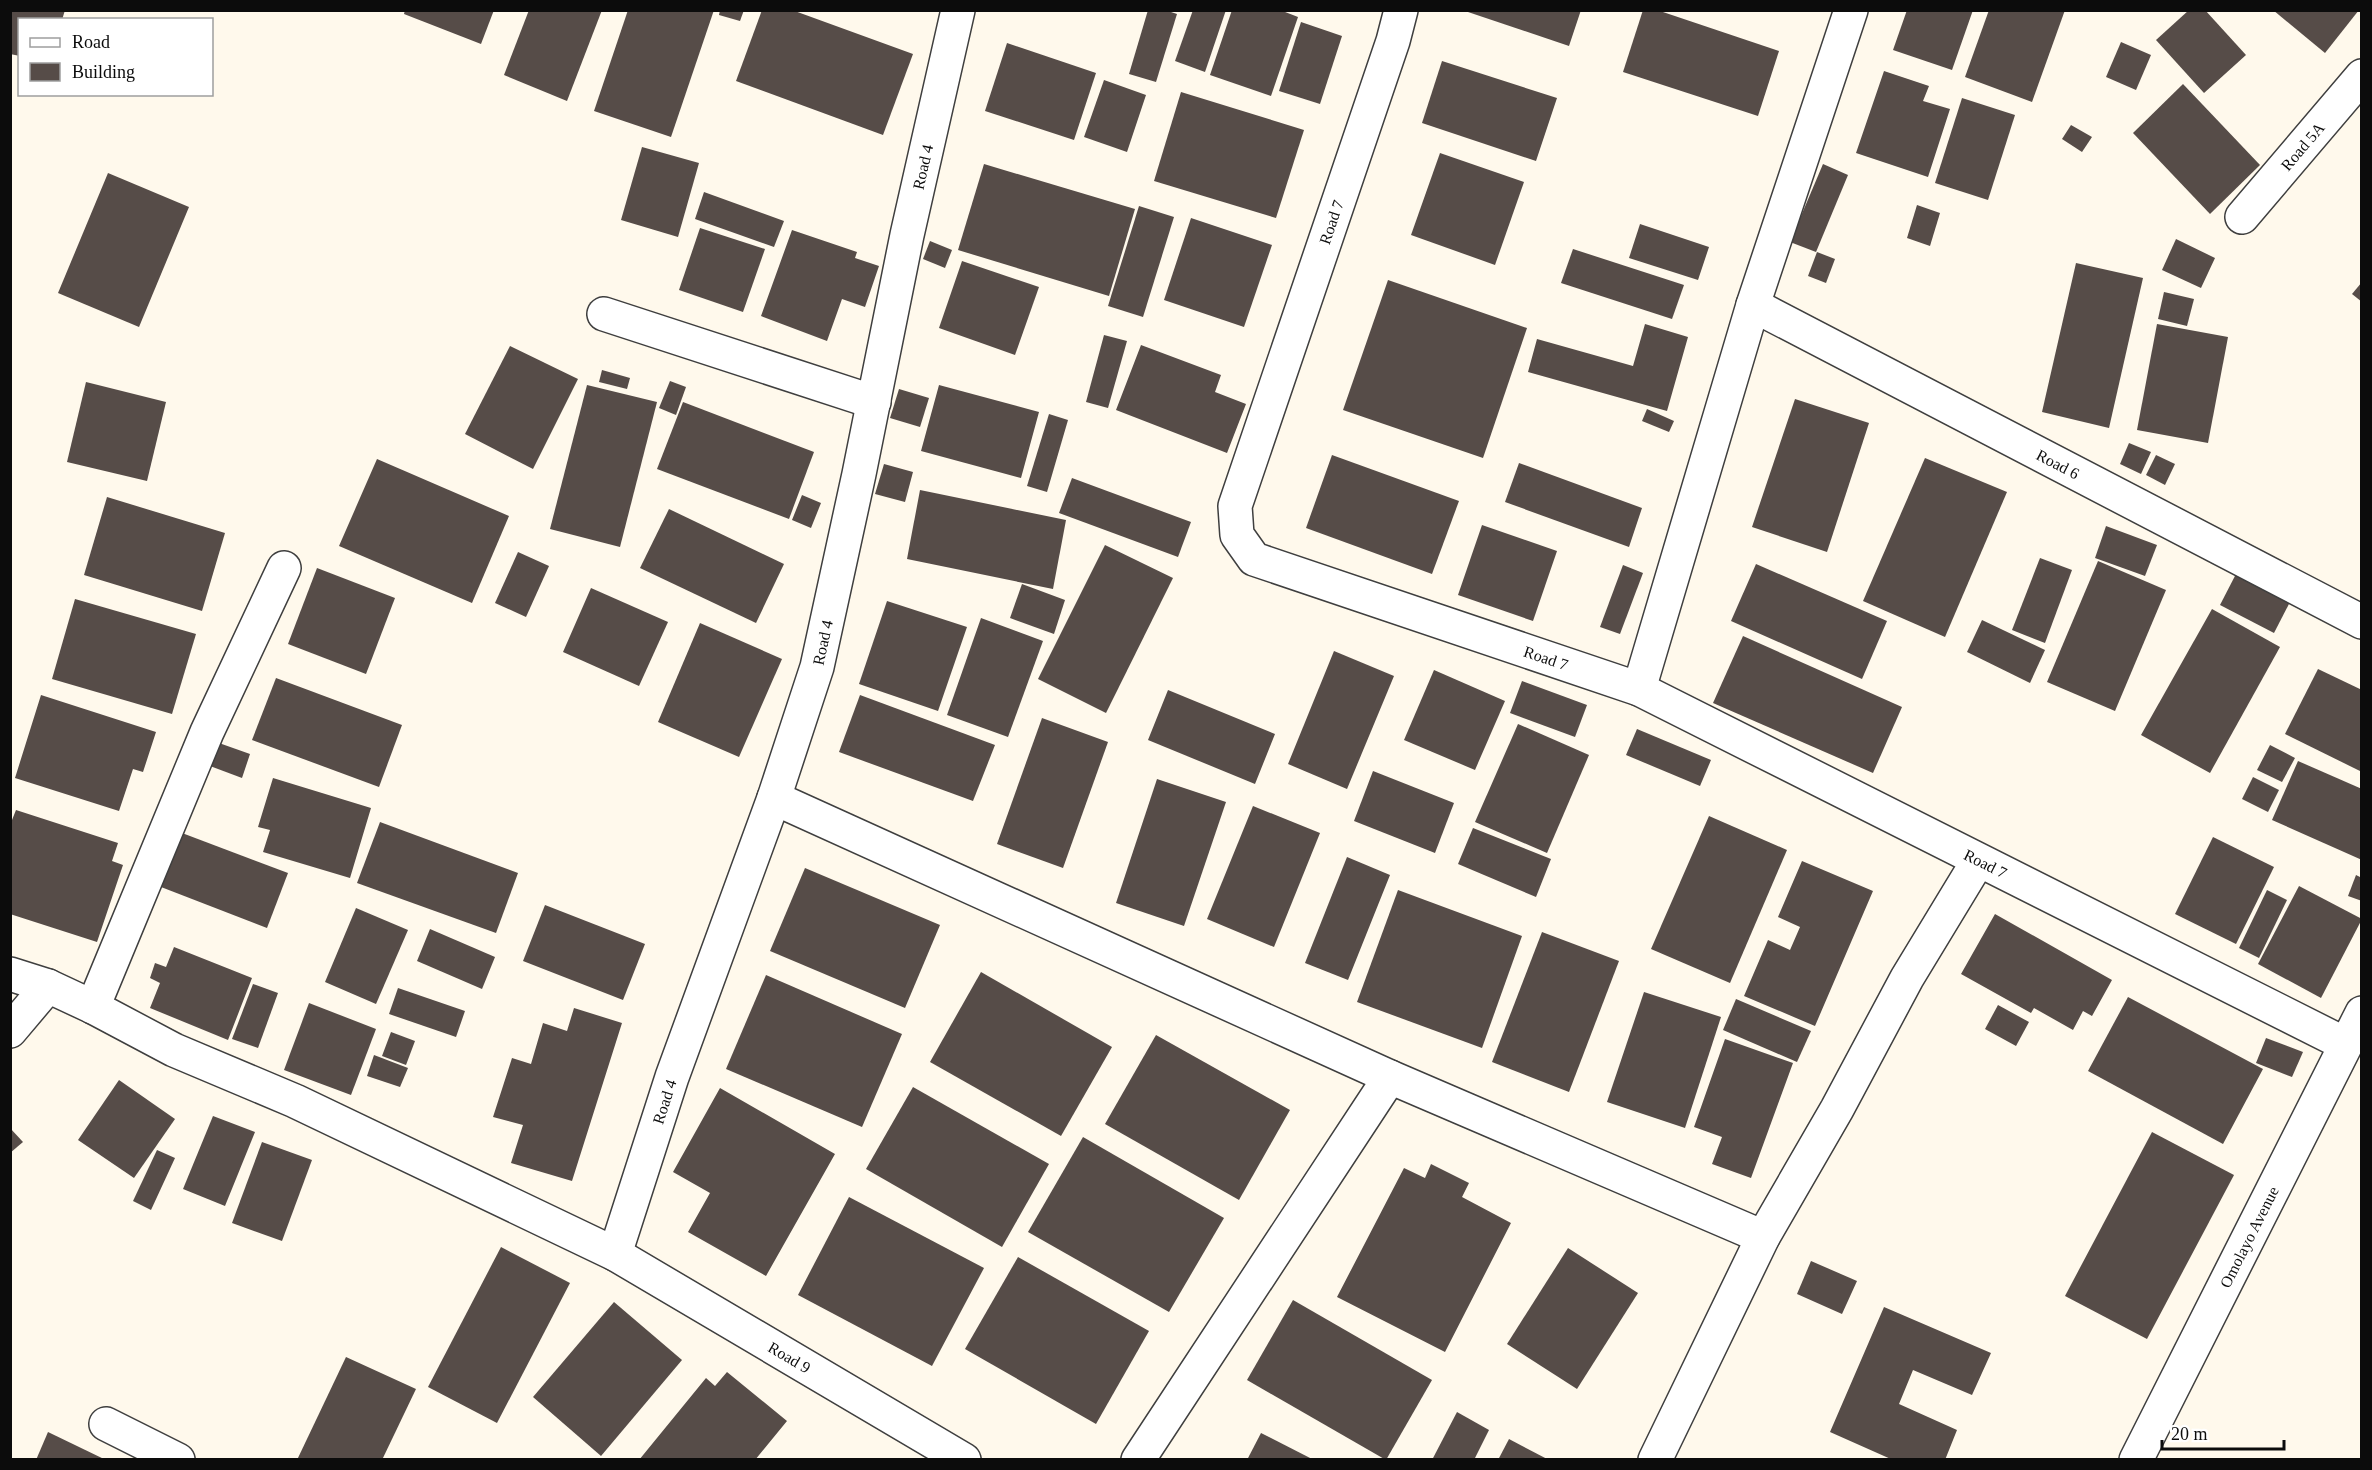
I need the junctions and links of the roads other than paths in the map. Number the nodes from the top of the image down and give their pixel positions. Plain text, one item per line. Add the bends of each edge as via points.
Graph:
1 (1401, 10) edge
2 (1851, 10) edge
3 (949, 13) edge
4 (2361, 76) edge
5 (2242, 217) dead end
6 (1753, 304) junction
7 (604, 314) dead end
8 (874, 402) junction
9 (284, 568) dead end
10 (2361, 622) edge
11 (1639, 689) junction
12 (774, 798) junction
13 (1978, 861) junction
14 (10, 974) edge
15 (48, 986) junction
16 (93, 1007) junction
17 (2361, 1013) edge
18 (10, 1031) edge
19 (2345, 1044) junction
20 (1390, 1077) junction
21 (1763, 1237) junction
22 (615, 1254) junction
23 (106, 1424) dead end
24 (178, 1460) edge
25 (964, 1460) edge
26 (1138, 1460) edge
27 (1655, 1460) edge
28 (2136, 1460) edge

1 - 11 street, Road 7 via 1235,506 1237,535 1254,559
2 - 6 street
3 - 8 street, Road 4
4 - 5 street, Road 5A
6 - 10 street, Road 6
6 - 11 street
7 - 8 street
8 - 12 street, Road 4 via 817,667
9 - 16 street via 207,732
11 - 13 street, Road 7
12 - 20 street
12 - 22 street, Road 4 via 672,1077
13 - 19 street, Road 7
13 - 21 street via 1907,978
14 - 15 street, Road 9
15 - 16 street, Road 9
15 - 18 street
16 - 22 street, Road 9 via 174,1050 295,1101
17 - 19 street, Omolayo Avenue
19 - 28 street, Omolayo Avenue
20 - 21 street
20 - 26 street
21 - 27 street
22 - 25 street, Road 9
23 - 24 street

